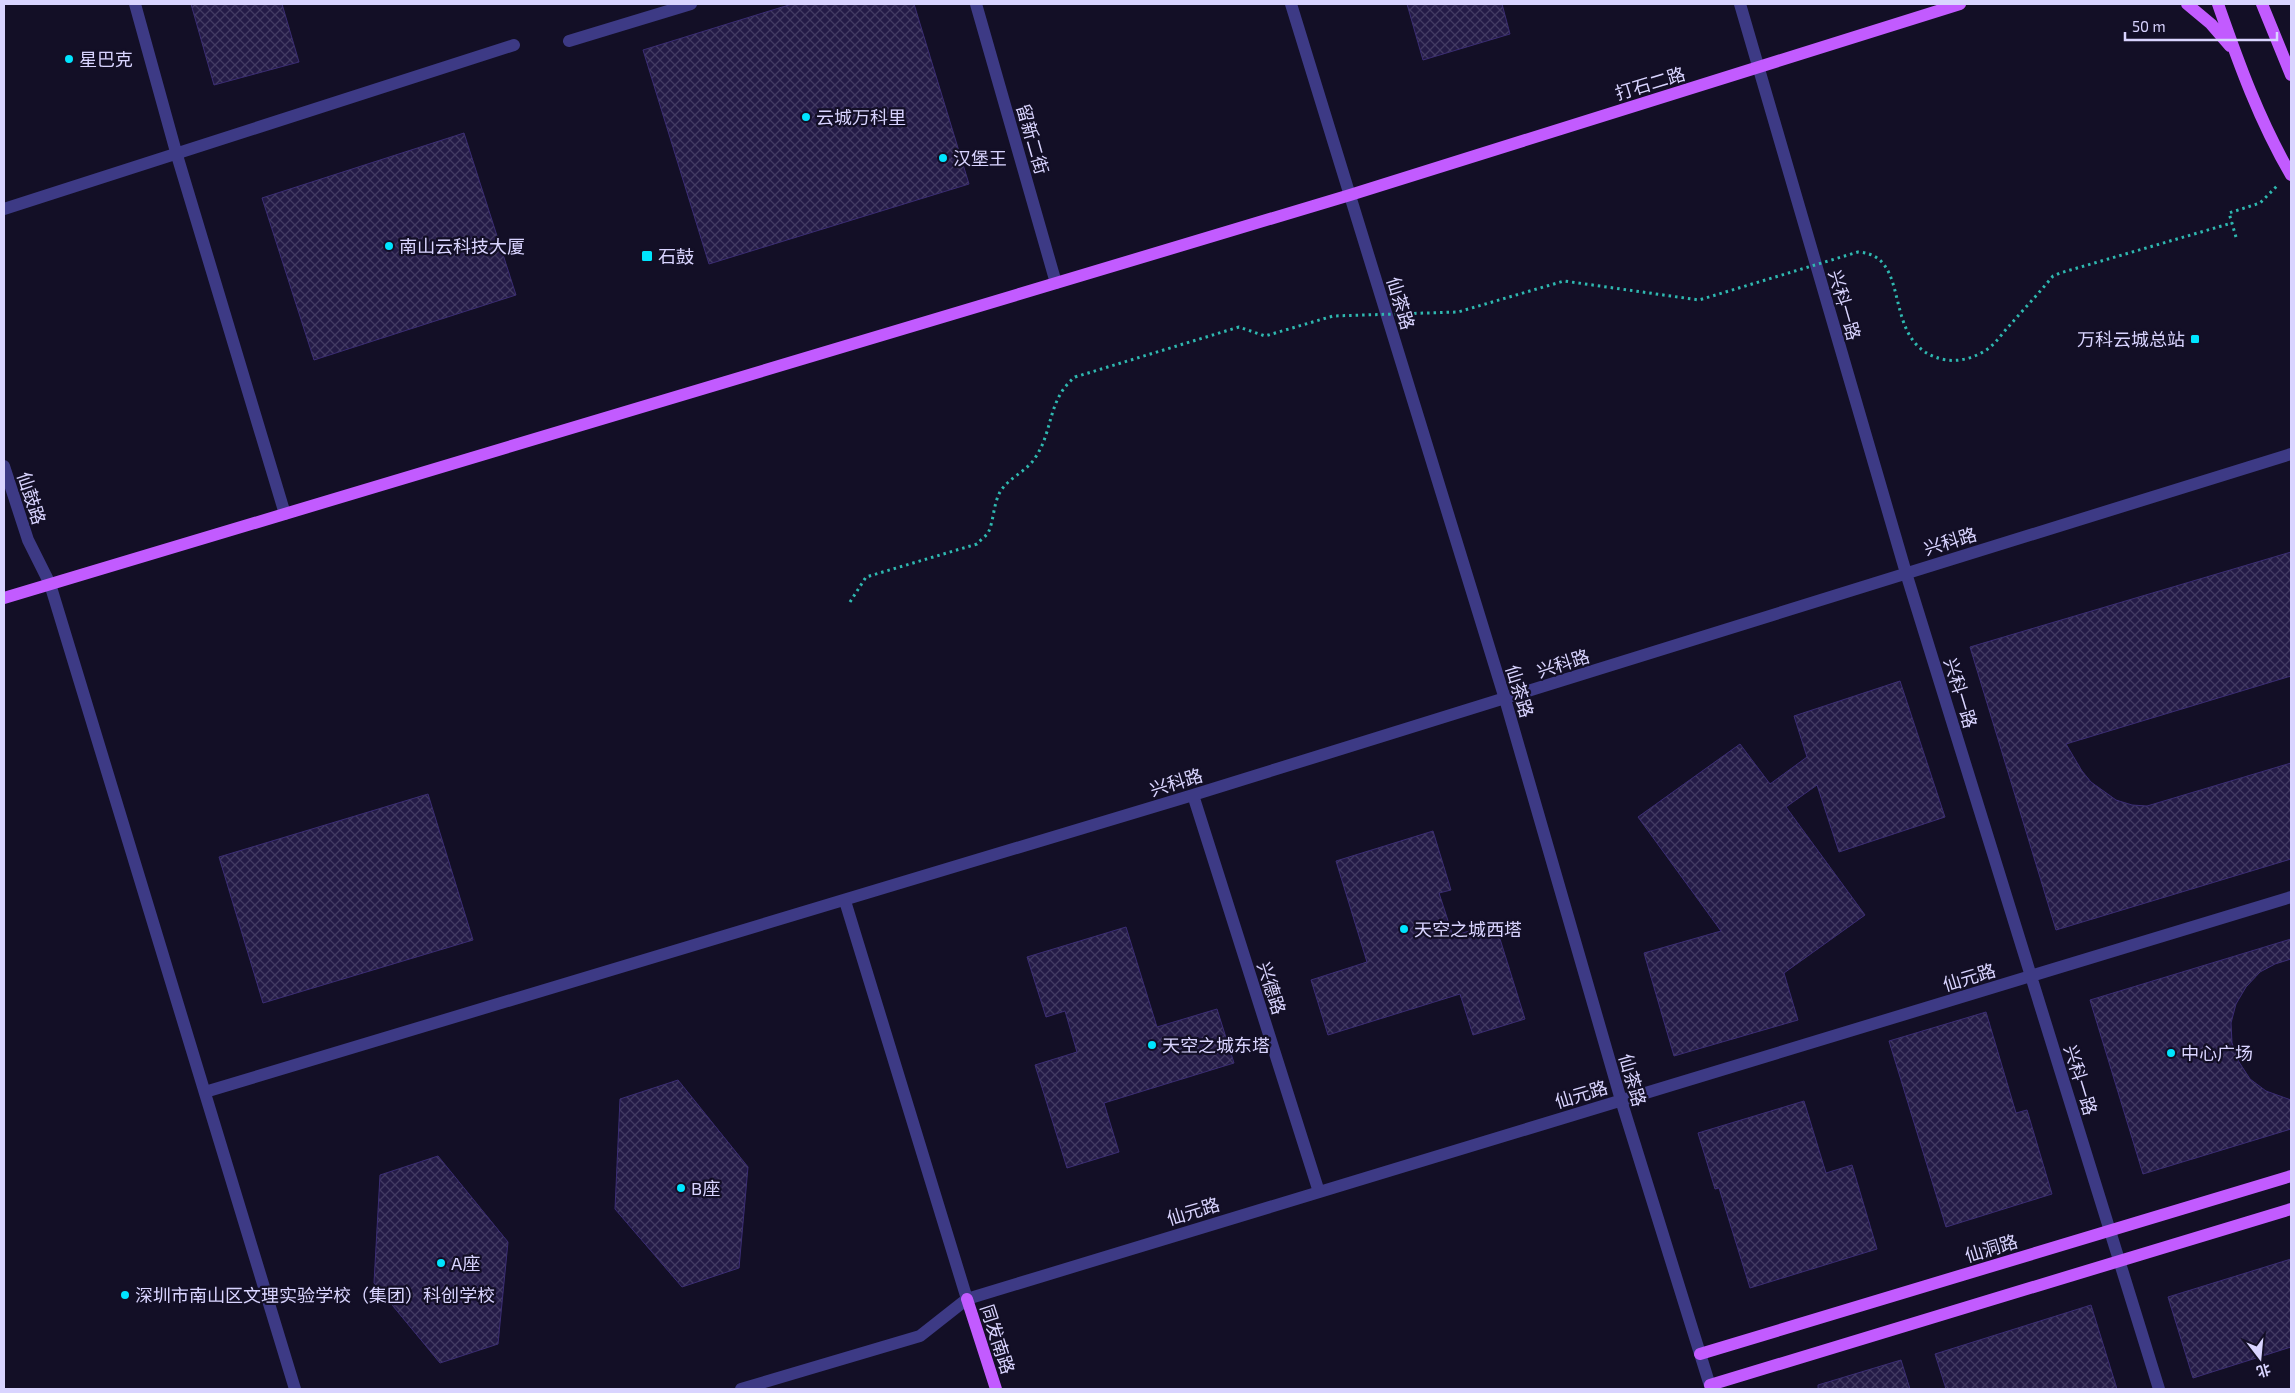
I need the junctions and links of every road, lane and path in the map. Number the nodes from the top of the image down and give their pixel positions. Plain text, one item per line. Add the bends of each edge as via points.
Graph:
1 (135, 4) edge
2 (691, 4) edge
3 (976, 4) edge
4 (1291, 4) edge
5 (1740, 4) edge
6 (1960, 4) edge
7 (2187, 4) edge
8 (2218, 4) edge
9 (2262, 4) edge
10 (570, 41) dead end
11 (514, 45) dead end
12 (2234, 50) junction
13 (1759, 67) junction
14 (2291, 75) edge
15 (176, 152) junction
16 (2291, 174) edge
17 (1350, 195) junction
18 (4, 209) edge
19 (2232, 223) junction
20 (2236, 237) dead end
21 (1056, 283) junction
22 (2291, 454) edge
23 (4, 466) edge
24 (285, 514) junction
25 (1906, 573) junction
26 (50, 584) junction
27 (4, 598) edge
28 (850, 602) dead end
29 (1505, 699) junction
30 (1193, 796) junction
31 (2291, 897) edge
32 (845, 901) junction
33 (2031, 976) junction
34 (205, 1092) junction
35 (1621, 1100) junction
36 (2291, 1176) edge
37 (1319, 1192) junction
38 (2291, 1209) edge
39 (2110, 1230) junction
40 (2119, 1261) junction
41 (967, 1299) junction
42 (1700, 1354) junction
43 (1710, 1387) edge
44 (296, 1389) edge
45 (741, 1389) edge
46 (996, 1389) edge
47 (2159, 1389) edge

1 - 15 street
2 - 10 street
3 - 21 street, 留新二街
4 - 17 street, 仙茶路
5 - 13 street, 兴科一路
6 - 13 main road, 打石二路
7 - 12 main road
8 - 12 main road
9 - 14 main road
11 - 15 street
12 - 16 main road via 2260,116
13 - 17 main road, 打石二路
13 - 25 street, 兴科一路
15 - 18 street
15 - 24 street
16 - 19 path via 2260,203 2229,213
17 - 21 main road, 打石二路
17 - 29 street, 仙茶路
19 - 20 path
19 - 28 path, bridge via 2053,276 1990,347 1964,360 1935,358 1914,344 1888,268 1871,252 1846,255 1699,300 1564,281 1458,312 1333,316 1265,336 1239,327 1075,377 1064,386 1056,400 1035,459 1001,490 988,533 977,544 866,578
21 - 24 main road, 打石二路
22 - 25 street, 兴科路
23 - 26 street, 仙鼓路 via 28,540
24 - 26 main road, 打石二路
25 - 29 street, 兴科路
25 - 33 street, 兴科一路
26 - 27 main road
26 - 34 street, 仙鼓路
29 - 30 street, 兴科路
29 - 35 street, 仙茶路
30 - 32 street, 兴科路
30 - 37 street, 兴德路
31 - 33 street, 仙元路
32 - 34 street, 兴科路
32 - 41 street
33 - 35 street, 仙元路
33 - 39 street, 兴科一路
34 - 44 street, 仙鼓路
35 - 37 street, 仙元路
35 - 42 street, 仙茶路
36 - 39 main road, 仙洞路
37 - 41 street, 仙元路
38 - 40 main road
39 - 40 street, 兴科一路
39 - 42 main road, 仙洞路
40 - 43 main road
40 - 47 street, 兴科一路
41 - 45 street via 920,1336
41 - 46 main road, 同发南路
42 - 43 street, 仙茶路

